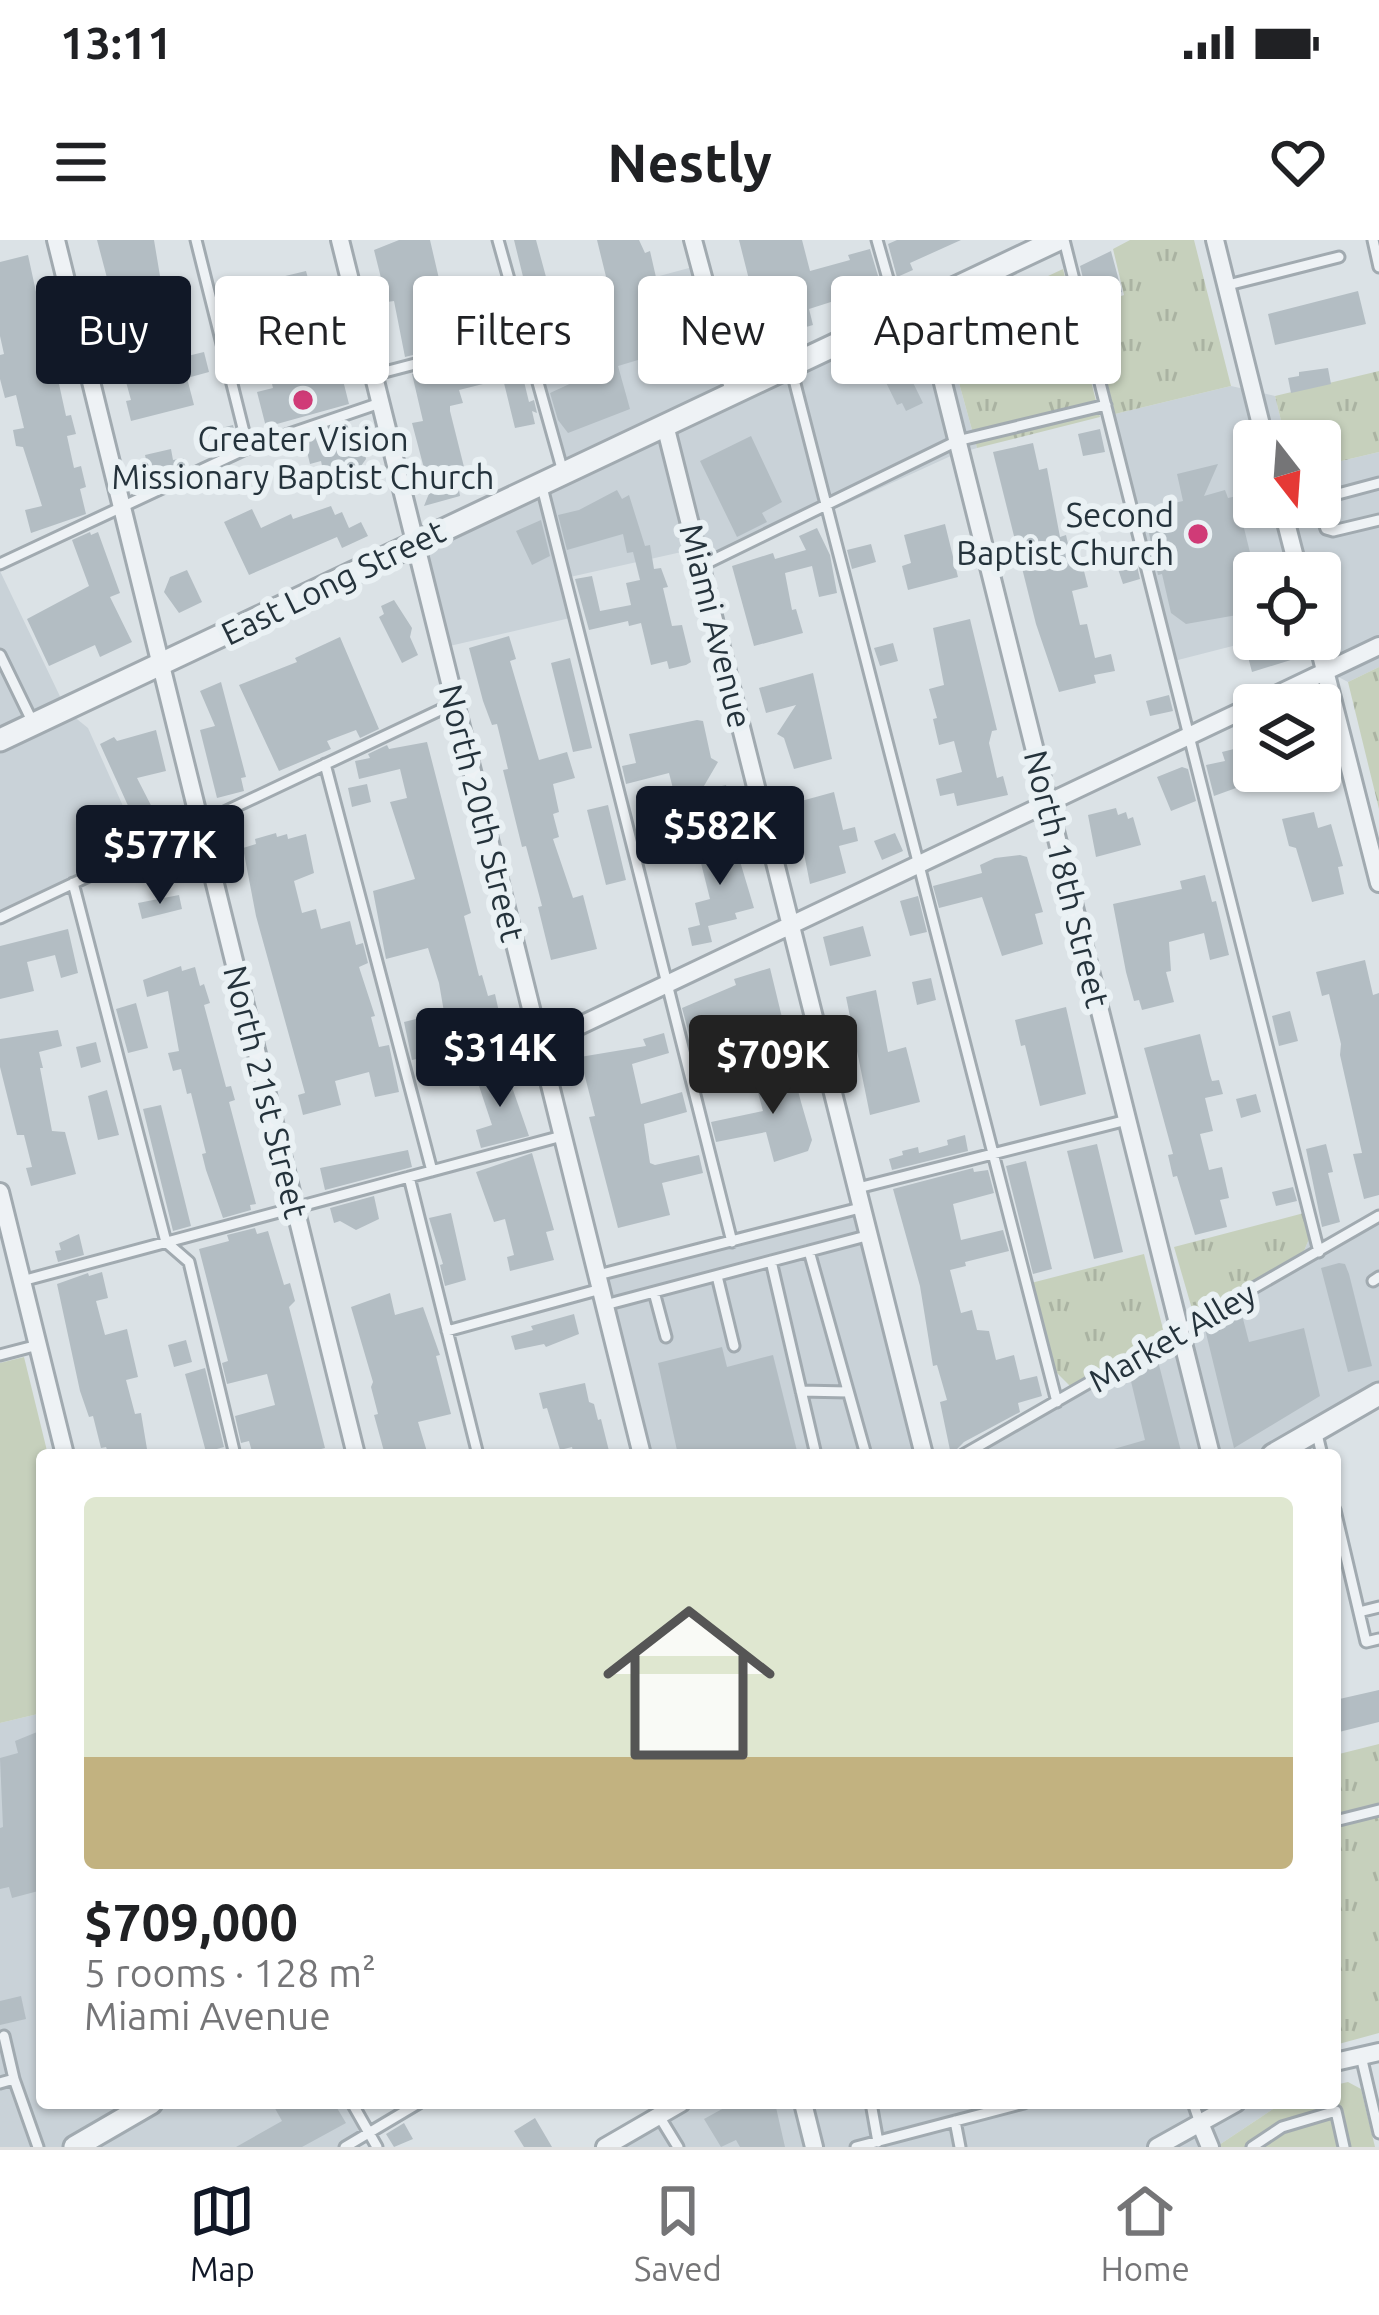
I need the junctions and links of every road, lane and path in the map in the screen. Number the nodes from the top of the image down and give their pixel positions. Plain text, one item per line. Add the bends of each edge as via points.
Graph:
1 (56, 240) edge
2 (196, 240) edge
3 (340, 240) edge
4 (498, 240) edge
5 (693, 240) edge
6 (878, 240) edge
7 (1061, 240) edge
8 (1215, 240) edge
9 (1372, 240) edge
10 (1339, 257) dead end
11 (1379, 267) edge
12 (349, 276) edge
13 (507, 276) edge
14 (888, 276) edge
15 (982, 276) edge
16 (1226, 286) junction
17 (375, 384) edge
18 (536, 384) edge
19 (751, 384) edge
20 (795, 384) edge
21 (943, 384) edge
22 (734, 392) junction
23 (380, 403) junction
24 (1106, 405) junction
25 (1260, 420) edge
26 (665, 425) junction
27 (957, 441) junction
28 (248, 448) junction
29 (563, 473) junction
30 (541, 483) junction
31 (1379, 483) edge
32 (826, 505) junction
33 (123, 509) junction
34 (1379, 520) edge
35 (415, 543) junction
36 (0, 564) edge
37 (701, 566) junction
38 (1379, 646) edge
39 (0, 655) edge
40 (1322, 660) edge
41 (161, 665) junction
42 (1325, 671) junction
43 (1298, 684) edge
44 (455, 703) junction
45 (1233, 715) edge
46 (34, 724) junction
47 (1189, 737) junction
48 (0, 740) edge
49 (326, 764) junction
50 (1049, 804) junction
51 (200, 823) junction
52 (919, 865) junction
53 (73, 883) junction
54 (1379, 883) edge
55 (0, 918) edge
56 (793, 924) junction
57 (667, 984) junction
58 (541, 1044) junction
59 (1127, 1120) junction
60 (563, 1136) junction
61 (991, 1156) junction
62 (432, 1171) junction
63 (409, 1177) junction
64 (0, 1192) edge
65 (861, 1198) junction
66 (294, 1208) junction
67 (1379, 1216) edge
68 (870, 1235) junction
69 (166, 1242) junction
70 (732, 1242) junction
71 (809, 1251) junction
72 (1318, 1252) junction
73 (771, 1261) junction
74 (718, 1276) junction
75 (22, 1280) junction
76 (601, 1290) junction
77 (654, 1292) junction
78 (447, 1330) junction
79 (1179, 1334) junction
80 (666, 1337) dead end
81 (38, 1345) junction
82 (734, 1346) dead end
83 (0, 1354) edge
84 (801, 1391) junction
85 (848, 1391) junction
86 (1379, 1394) edge
87 (1057, 1402) junction
88 (1316, 1430) junction
89 (64, 1449) edge
90 (234, 1449) edge
91 (354, 1449) edge
92 (477, 1449) edge
93 (641, 1449) edge
94 (815, 1449) edge
95 (864, 1449) edge
96 (924, 1449) edge
97 (974, 1449) edge
98 (1208, 1449) edge
99 (1283, 1449) edge
100 (1321, 1449) edge
101 (1341, 1547) edge
102 (1379, 1607) edge
103 (1359, 1612) junction
104 (1379, 1640) edge
105 (1379, 1810) edge
106 (1341, 1820) edge
107 (4, 2036) dead end
108 (1370, 2054) edge
109 (14, 2080) junction
110 (0, 2083) edge
111 (141, 2109) edge
112 (356, 2109) edge
113 (409, 2109) edge
114 (671, 2109) edge
115 (804, 2109) edge
116 (872, 2109) edge
117 (1001, 2109) edge
118 (1195, 2109) edge
119 (1225, 2109) edge
120 (659, 2116) junction
121 (955, 2121) junction
122 (1200, 2123) junction
123 (369, 2132) junction
124 (1379, 2133) edge
125 (626, 2142) edge
126 (879, 2144) edge
127 (38, 2147) edge
128 (75, 2147) edge
129 (345, 2147) edge
130 (377, 2147) edge
131 (605, 2147) edge
132 (677, 2147) edge
133 (814, 2147) edge
134 (856, 2147) edge
135 (960, 2147) edge
136 (1157, 2147) edge
137 (1210, 2147) edge
138 (1252, 2147) edge
139 (1345, 2147) edge

1 - 33 street, North 21st Street
2 - 28 lane
3 - 12 street, North 20th Street
4 - 13 lane
5 - 22 street
6 - 14 lane
7 - 15 street, East Long Street
7 - 24 lane
8 - 16 street
9 - 11 lane
10 - 16 lane
16 - 25 street
17 - 23 street, North 20th Street
18 - 29 lane
19 - 22 street, East Long Street
20 - 32 lane
21 - 27 street, North 18th Street
22 - 26 street, East Long Street
23 - 28 lane
23 - 35 street, North 20th Street
24 - 27 lane
24 - 47 lane
26 - 29 street, East Long Street
26 - 37 street, Miami Avenue
27 - 32 lane
27 - 50 street, North 18th Street
28 - 33 lane
29 - 30 street, East Long Street
30 - 35 street, East Long Street
30 - 57 lane
31 - 34 lane via 1323,498 1320,511 1333,532
32 - 37 lane
32 - 52 lane
33 - 36 lane
33 - 41 street, North 21st Street
35 - 41 street, East Long Street
35 - 44 street, North 20th Street
37 - 56 street, Miami Avenue
38 - 42 street
39 - 46 lane
40 - 42 street
41 - 46 street, East Long Street
41 - 51 street, North 21st Street
42 - 43 street
42 - 54 street
44 - 49 lane
44 - 58 street, North 20th Street
45 - 47 street
46 - 48 street, East Long Street
47 - 50 street
47 - 72 lane
49 - 51 lane
49 - 62 lane
50 - 52 street
50 - 59 street, North 18th Street
51 - 53 lane
51 - 66 street, North 21st Street
52 - 56 street
52 - 61 lane
53 - 55 lane
53 - 69 lane
56 - 57 street
56 - 65 street, Miami Avenue
57 - 58 street
57 - 70 lane
58 - 60 street, North 20th Street
59 - 61 lane
59 - 79 street, North 18th Street
60 - 62 lane
60 - 76 street, North 20th Street
61 - 65 lane
61 - 87 lane
62 - 63 lane
63 - 66 lane
63 - 78 lane
64 - 75 street
65 - 68 street, Miami Avenue
65 - 70 lane
66 - 69 lane
66 - 91 street, North 21st Street
67 - 72 lane, Market Alley
68 - 71 lane
68 - 96 street, Miami Avenue
69 - 75 lane
69 - 90 lane via 189,1262
70 - 76 lane
71 - 73 lane
71 - 85 lane
72 - 79 lane, Market Alley
73 - 74 lane
73 - 84 lane
74 - 77 lane
74 - 82 lane
75 - 81 street
76 - 77 lane
76 - 78 lane
76 - 93 street, North 20th Street
77 - 80 lane
78 - 92 lane
79 - 87 lane, Market Alley
79 - 98 street, North 18th Street
81 - 83 lane
81 - 89 street
84 - 85 lane
84 - 94 lane
85 - 95 lane
86 - 88 street
87 - 97 lane, Market Alley
88 - 99 street
88 - 100 lane
101 - 103 lane
102 - 103 lane
103 - 104 lane via 1366,1642
105 - 106 lane
107 - 109 lane
108 - 124 lane
109 - 110 lane
109 - 127 lane
111 - 128 street
112 - 123 lane
113 - 123 lane
114 - 120 street
115 - 133 street
116 - 126 lane
117 - 121 lane
118 - 122 lane
119 - 122 street
120 - 125 street
120 - 132 lane
121 - 126 lane
121 - 135 lane
122 - 136 street
122 - 137 street
123 - 129 lane
123 - 130 lane
125 - 131 street
126 - 134 lane
138 - 139 lane via 1282,2127 1336,2111

